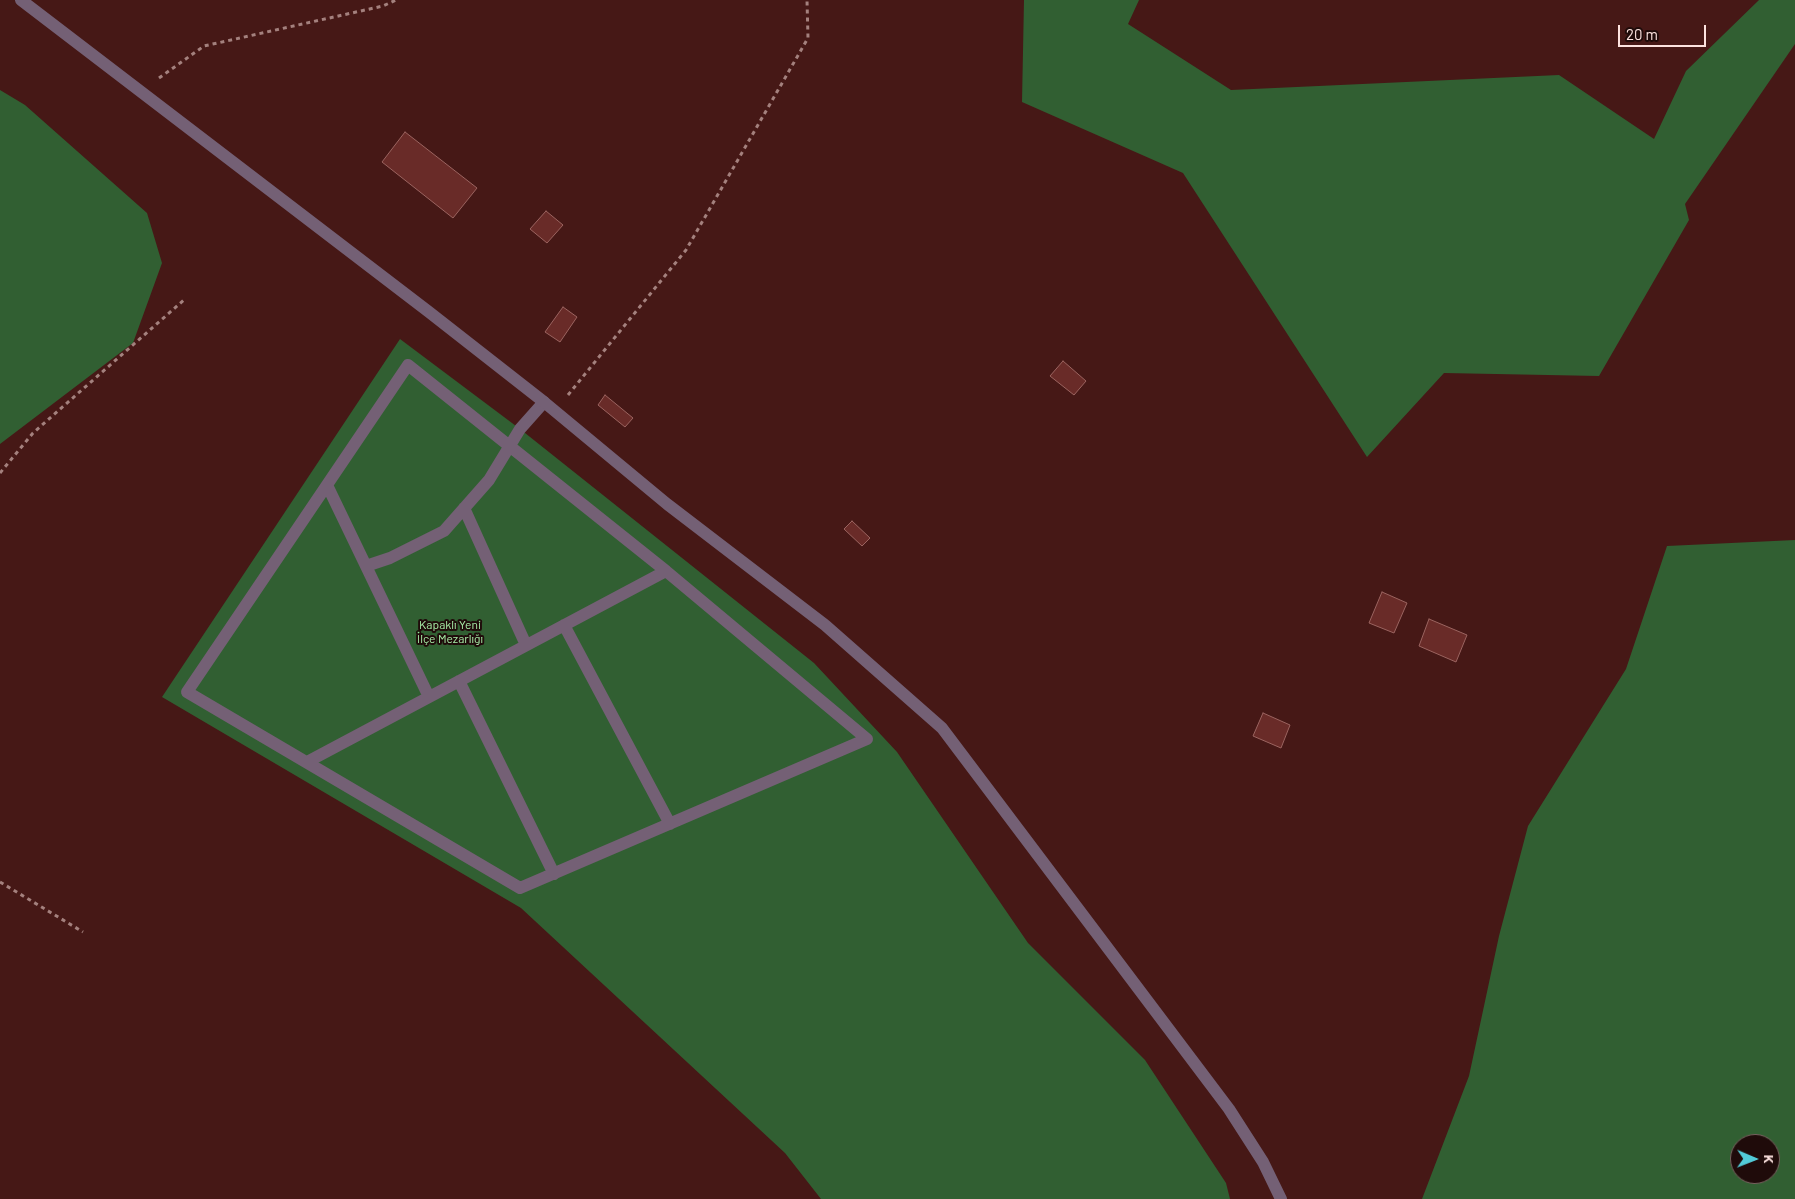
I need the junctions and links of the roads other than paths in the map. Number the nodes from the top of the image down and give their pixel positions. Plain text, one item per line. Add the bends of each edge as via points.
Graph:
1 (21, 0) edge
2 (544, 402) junction
3 (510, 446) junction
4 (327, 485) junction
5 (464, 508) junction
6 (366, 566) junction
7 (666, 571) junction
8 (564, 625) junction
9 (526, 645) junction
10 (459, 681) junction
11 (429, 697) junction
12 (307, 762) junction
13 (670, 824) junction
14 (554, 874) junction
15 (1281, 1199) edge

1 - 2 street
2 - 3 street
2 - 15 street via 667,504 825,625 942,728 1229,1110 1263,1162
3 - 4 street via 408,365
3 - 5 street via 489,480
3 - 7 street
4 - 6 street
4 - 12 street via 186,692
5 - 6 street via 444,531 390,558
5 - 9 street
6 - 11 street
7 - 8 street
7 - 13 street via 867,739
8 - 9 street
8 - 13 street
9 - 10 street
10 - 11 street
10 - 14 street
11 - 12 street
12 - 14 street via 520,888
13 - 14 street

